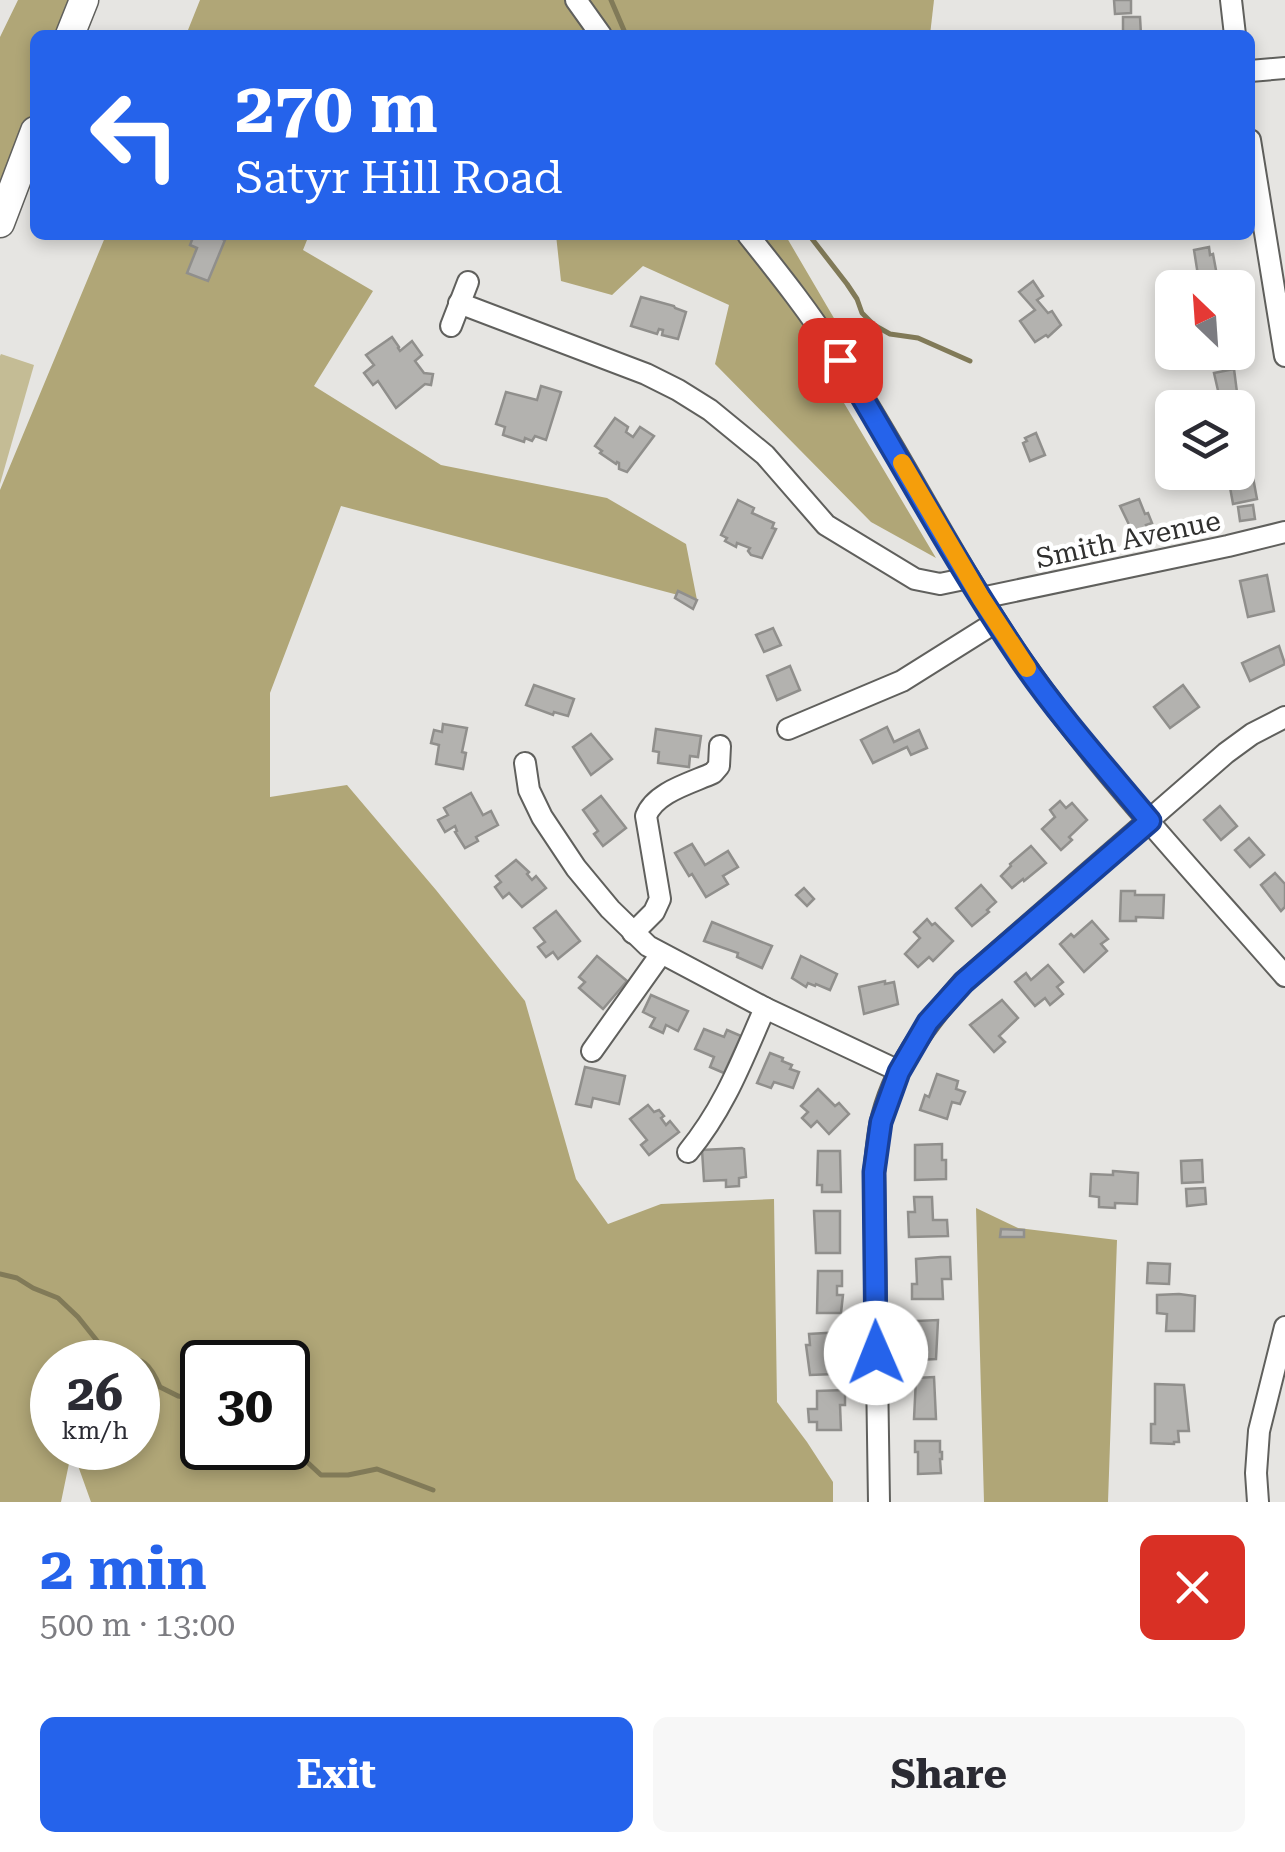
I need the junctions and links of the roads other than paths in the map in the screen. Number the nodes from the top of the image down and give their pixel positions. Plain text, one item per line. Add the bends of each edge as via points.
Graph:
1 (84, 0) edge
2 (576, 0) edge
3 (1231, 0) edge
4 (72, 30) edge
5 (597, 30) edge
6 (1234, 30) edge
7 (1285, 68) edge
8 (1255, 71) edge
9 (30, 144) edge
10 (1255, 171) edge
11 (0, 224) edge
12 (752, 240) edge
13 (468, 282) dead end
14 (459, 304) junction
15 (451, 326) dead end
16 (1285, 356) edge
17 (1285, 532) edge
18 (970, 578) junction
19 (981, 598) junction
20 (996, 622) junction
21 (1285, 717) edge
22 (788, 730) dead end
23 (720, 746) dead end
24 (526, 763) dead end
25 (1150, 821) junction
26 (633, 933) junction
27 (661, 954) junction
28 (1285, 976) edge
29 (765, 1008) junction
30 (592, 1051) dead end
31 (899, 1072) junction
32 (688, 1152) dead end
33 (1285, 1327) edge
34 (878, 1502) edge
35 (1258, 1502) edge

1 - 4 main road
2 - 5 street
3 - 6 street
7 - 8 street
9 - 11 main road
10 - 16 street
12 - 18 street via 840,360
13 - 14 street
14 - 15 street
14 - 18 street via 678,390 753,444 826,525 916,579 940,584
17 - 19 street, Smith Avenue
18 - 19 street
19 - 20 street
20 - 22 street via 902,681
20 - 25 street
21 - 25 street via 1226,754
23 - 26 street via 713,773 650,806 646,816 660,899
24 - 26 street via 542,817
25 - 28 street
25 - 31 street via 964,982 928,1022
26 - 27 street
27 - 29 street
27 - 30 street
29 - 31 street
29 - 32 street via 725,1098
31 - 34 street via 881,1122 874,1172
33 - 35 street via 1259,1431

